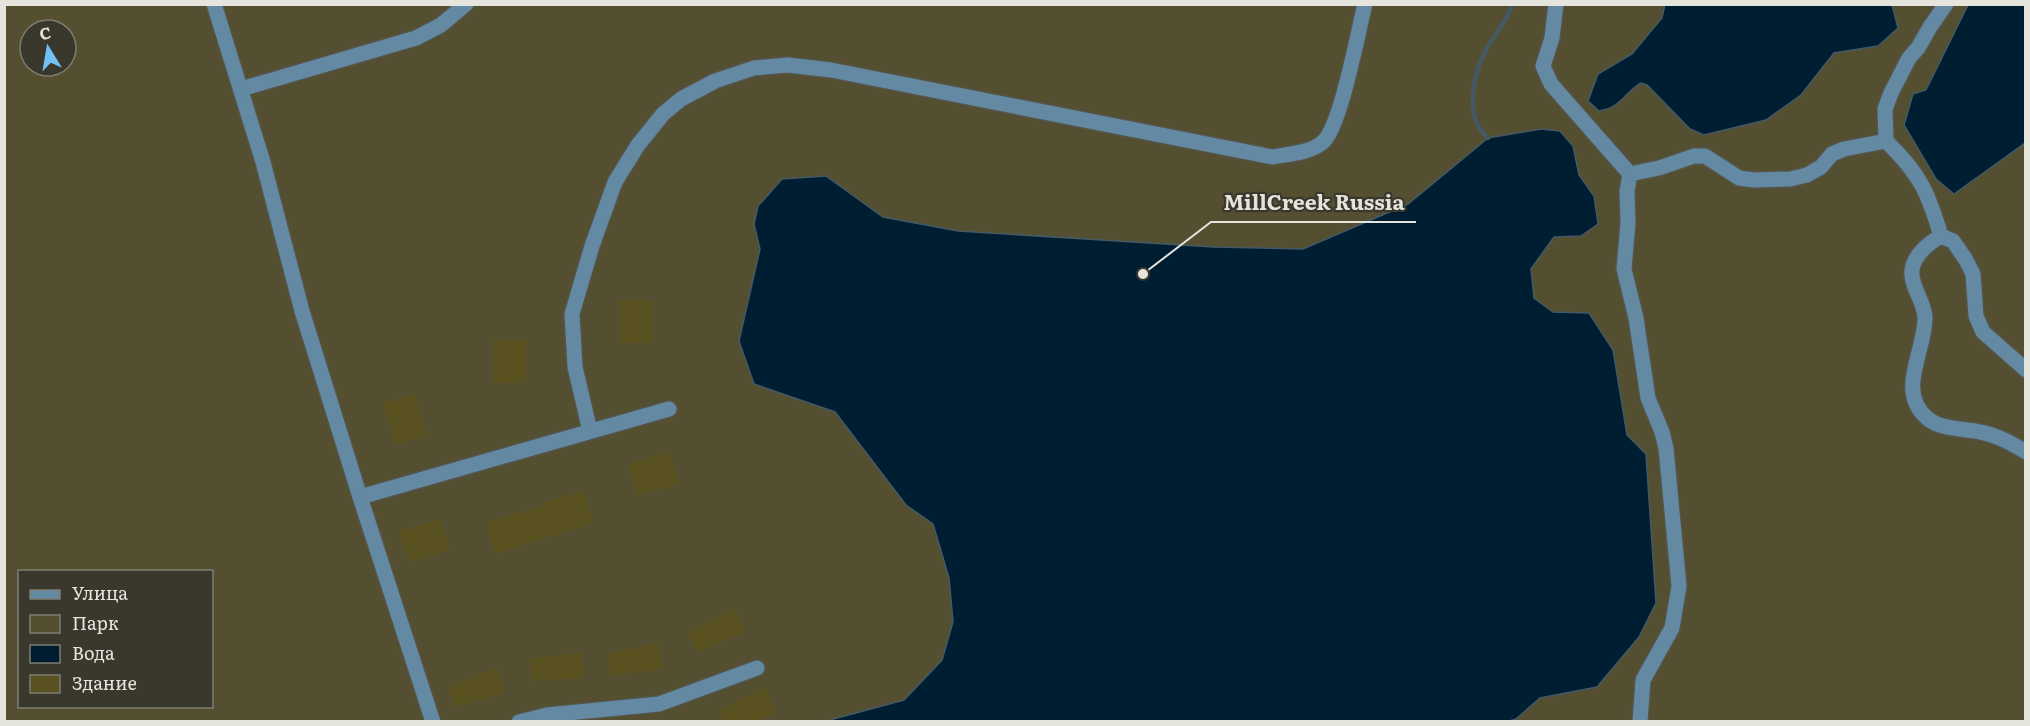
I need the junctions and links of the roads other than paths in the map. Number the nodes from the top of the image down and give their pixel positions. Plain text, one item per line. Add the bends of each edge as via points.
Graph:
1 (214, 4) edge
2 (466, 4) edge
3 (1365, 4) edge
4 (1556, 4) edge
5 (1946, 4) edge
6 (241, 89) junction
7 (1886, 141) junction
8 (1630, 174) junction
9 (1941, 236) junction
10 (2025, 370) edge
11 (669, 409) dead end
12 (590, 431) junction
13 (2025, 452) edge
14 (360, 497) junction
15 (757, 668) dead end
16 (433, 722) edge
17 (519, 722) edge
18 (1640, 722) edge

1 - 6 lane
2 - 6 lane via 441,26 416,38
3 - 12 lane via 1335,123 1324,142 1304,152 1272,157 842,72 788,65 754,68 715,81 681,99 663,114 615,182 572,315 575,367
4 - 8 lane via 1552,38 1543,66 1546,75
5 - 7 lane via 1909,58 1891,93 1885,109
6 - 14 lane via 302,311
7 - 8 lane via 1844,149 1832,154 1821,167 1790,178 1739,177 1705,156
7 - 9 lane via 1926,190
8 - 18 lane via 1624,269 1648,398 1665,448 1679,586 1672,628 1643,680
9 - 10 lane via 1953,241 1973,274 1976,316 1983,332
9 - 13 lane via 1918,256 1912,270 1925,317 1913,374 1916,405 1936,424 2000,437
11 - 12 lane
12 - 14 lane
14 - 16 lane
15 - 17 lane via 659,704 547,715

